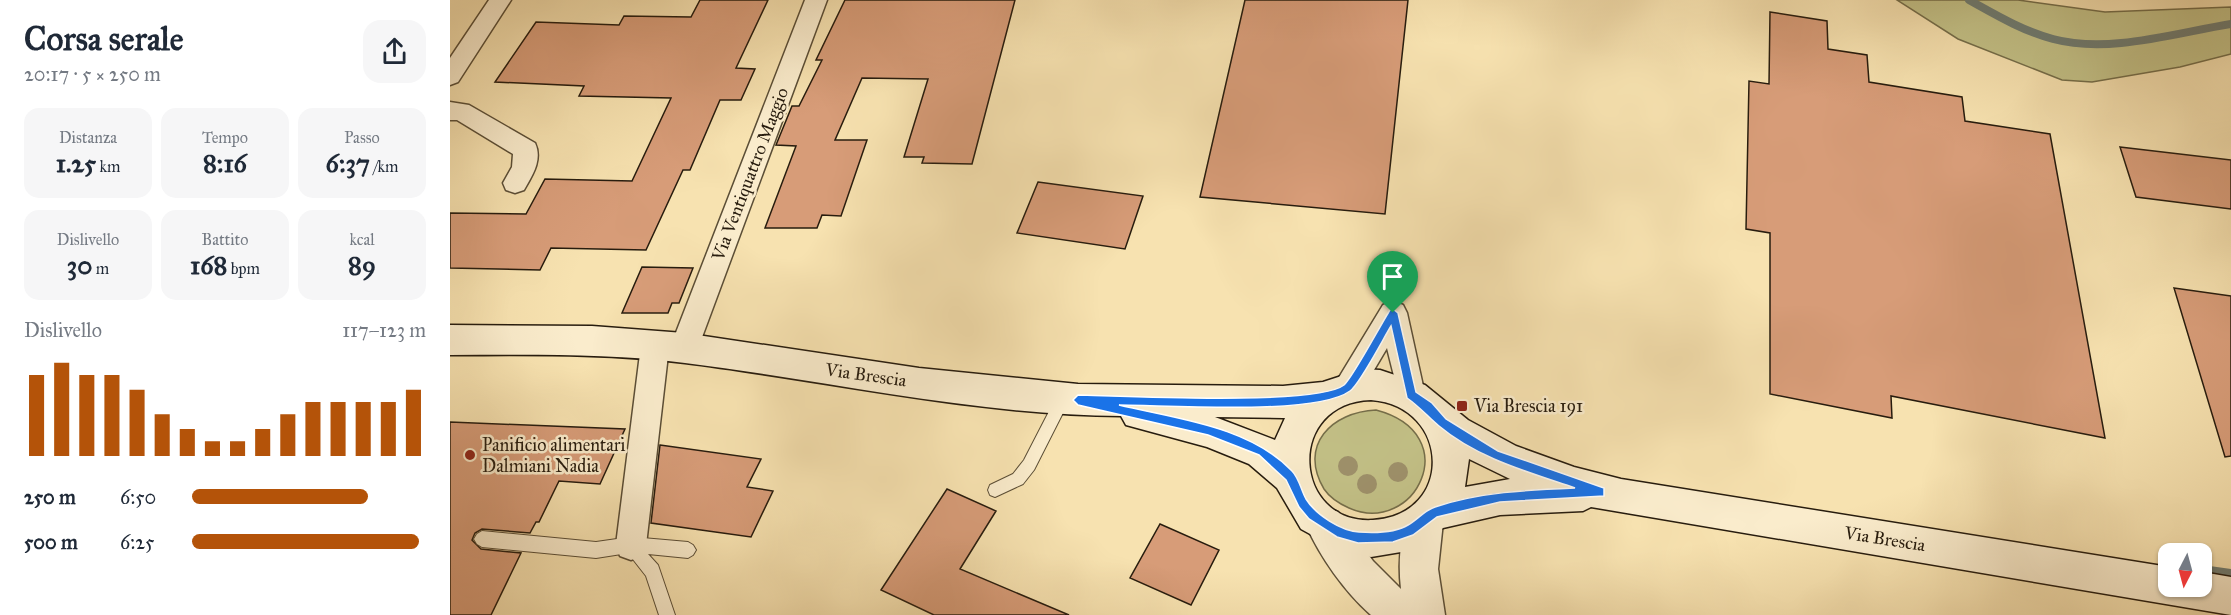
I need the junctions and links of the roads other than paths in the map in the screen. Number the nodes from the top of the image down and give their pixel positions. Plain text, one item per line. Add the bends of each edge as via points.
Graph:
1 (500, 0) edge
2 (816, 0) edge
3 (450, 76) edge
4 (450, 111) edge
5 (515, 183) dead end
6 (450, 340) edge
7 (670, 347) junction
8 (1336, 393) junction
9 (1411, 395) junction
10 (1071, 399) junction
11 (1442, 423) junction
12 (1290, 476) junction
13 (995, 490) dead end
14 (1600, 492) junction
15 (1430, 517) junction
16 (1325, 525) junction
17 (482, 539) dead end
18 (631, 545) junction
19 (688, 550) dead end
20 (2158, 584) edge
21 (2212, 593) edge
22 (2231, 596) edge
23 (667, 615) edge
24 (1403, 615) edge
25 (1425, 615) edge

1 - 3 street
2 - 7 street, Via Ventiquattro Maggio
4 - 5 street via 461,111 526,150 524,168
6 - 7 main road, Via Brescia via 592,341
7 - 10 main road, Via Brescia via 919,383
7 - 18 street
8 - 9 main road, Via Brescia via 1380,385
8 - 9 street via 1393,313
8 - 10 main road, Via Brescia via 1283,402
8 - 12 main road, Via Brescia via 1302,418 1290,446
9 - 11 main road, Via Brescia
10 - 12 main road, Via Brescia via 1208,431 1263,452
10 - 13 lane via 1018,479
11 - 14 main road, Via Brescia via 1494,455
11 - 15 main road, Via Brescia via 1451,445 1454,468 1448,492
12 - 16 main road, Via Brescia via 1302,503
14 - 15 main road, Via Brescia via 1500,497
14 - 20 main road, Via Brescia
15 - 16 main road, Via Brescia via 1393,537 1376,539 1349,535
15 - 25 main road via 1418,555 1419,593
16 - 24 main road via 1353,566
17 - 18 lane via 596,550
18 - 19 lane
18 - 23 lane via 652,571
21 - 22 main road, Via Brescia

